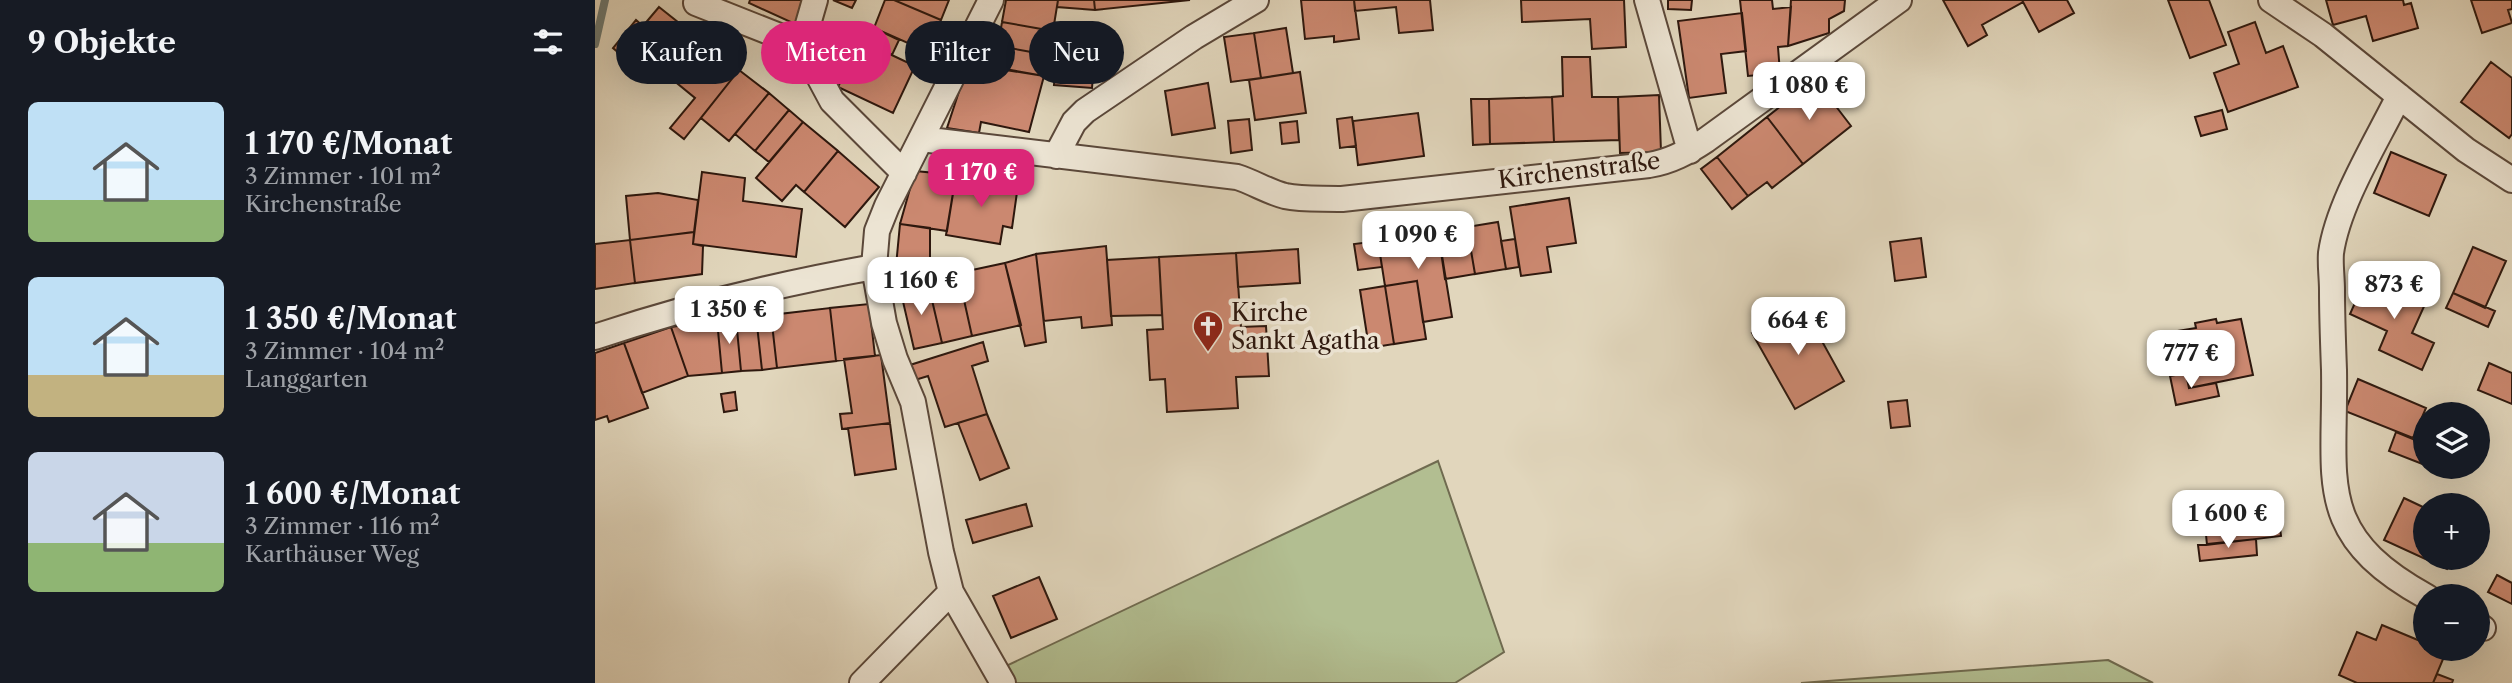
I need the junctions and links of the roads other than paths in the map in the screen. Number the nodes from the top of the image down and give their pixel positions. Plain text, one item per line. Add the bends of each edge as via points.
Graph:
1 (815, 0) edge
2 (991, 0) edge
3 (1256, 0) edge
4 (1647, 0) edge
5 (1899, 0) edge
6 (696, 3) dead end
7 (2284, 3) edge
8 (809, 21) edge
9 (761, 29) edge
10 (823, 84) edge
11 (2399, 96) junction
12 (921, 139) junction
13 (1690, 151) junction
14 (1056, 156) junction
15 (904, 173) junction
16 (2512, 180) edge
17 (874, 267) junction
18 (595, 337) edge
19 (2413, 588) edge
20 (951, 592) junction
21 (862, 683) edge
22 (1003, 683) edge

1 - 8 street
2 - 12 street
3 - 14 street via 1085,111
4 - 13 street
5 - 13 street, Kirchenstraße
6 - 9 street
7 - 11 street
10 - 15 street via 832,101
11 - 16 street
11 - 19 street via 2342,214 2331,253 2332,465 2336,494 2355,540 2376,564
12 - 14 street, Kirchenstraße
12 - 15 street
13 - 14 street, Kirchenstraße via 1649,165 1342,199 1283,195 1237,177
15 - 17 street via 877,231
17 - 18 street via 742,293
17 - 20 street via 884,323 913,402
20 - 21 street
20 - 22 street

